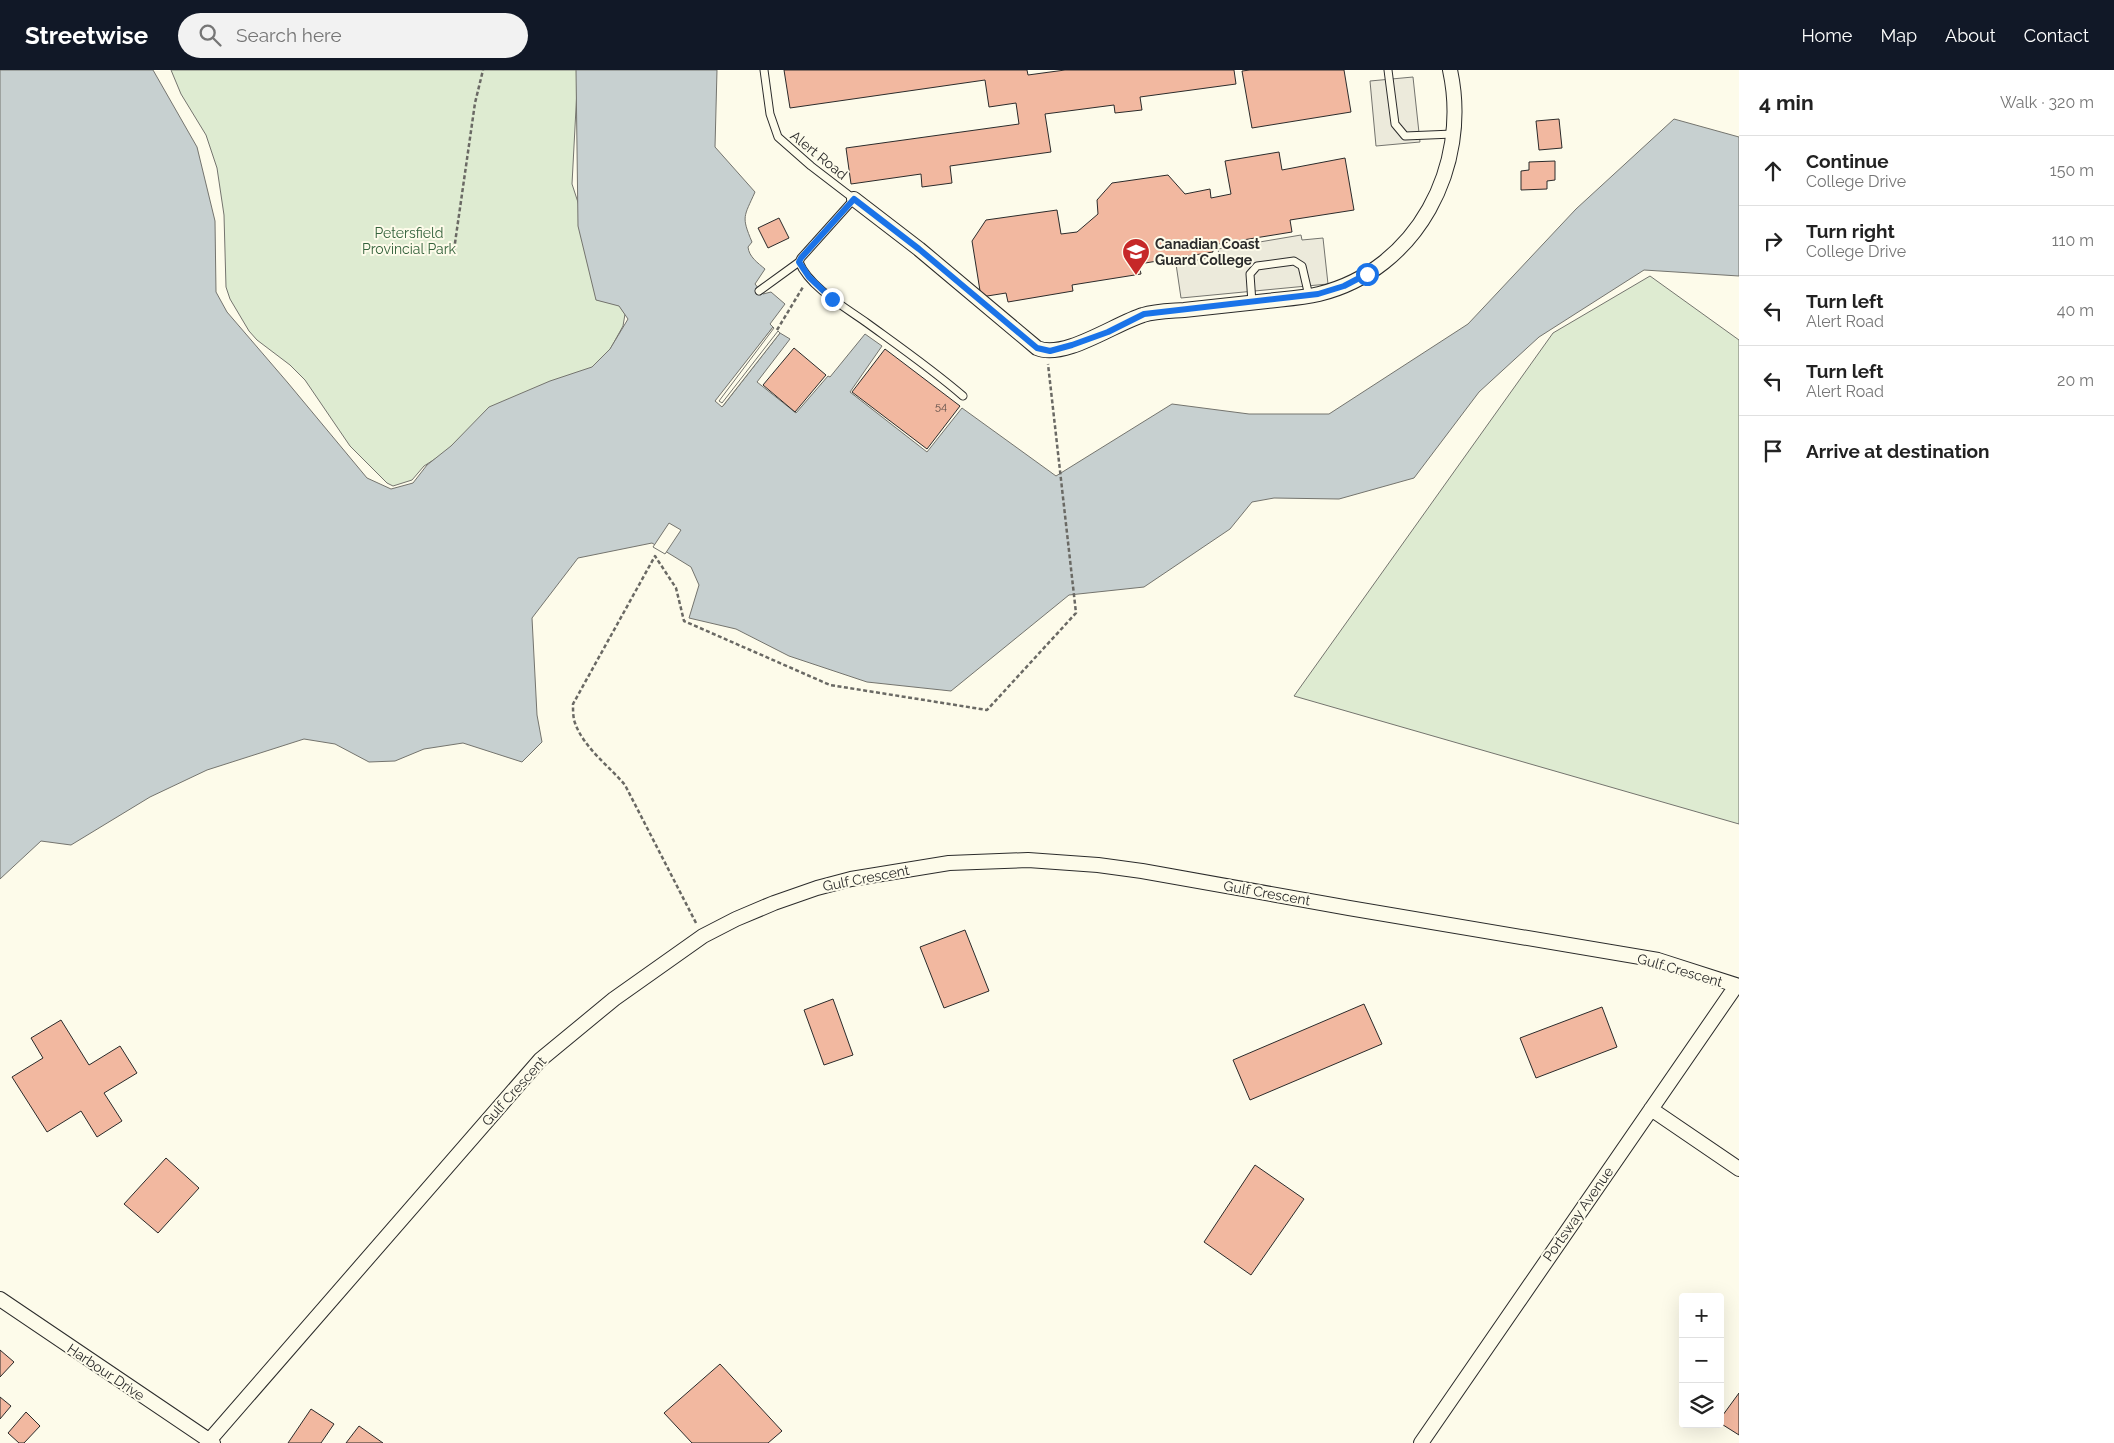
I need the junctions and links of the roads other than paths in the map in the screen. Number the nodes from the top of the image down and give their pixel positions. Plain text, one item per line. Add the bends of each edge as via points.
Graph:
1 (764, 70) edge
2 (1388, 70) edge
3 (1450, 70) edge
4 (1453, 134) junction
5 (854, 199) junction
6 (799, 262) junction
7 (759, 291) dead end
8 (1310, 296) junction
9 (1252, 303) junction
10 (963, 396) dead end
11 (1738, 986) edge
12 (1651, 1109) junction
13 (1739, 1169) edge
14 (0, 1299) edge
15 (210, 1442) edge
16 (1421, 1443) edge

1 - 5 lane, Alert Road via 770,114 778,137
2 - 4 lane via 1395,124 1405,136
3 - 4 street via 1455,102
4 - 8 street via 1440,190 1424,219 1402,246 1360,278
5 - 6 lane
5 - 9 street via 1043,350 1084,341 1144,314
6 - 7 lane
6 - 10 lane via 809,277 832,299
8 - 9 street
8 - 9 lane via 1302,266 1294,261 1257,266 1250,274
11 - 12 street, Portsway Avenue
11 - 15 street, Gulf Crescent via 1658,960 1142,871 1028,860 949,863 851,879 774,903 703,936 614,999 540,1060
12 - 13 street
12 - 16 street, Portsway Avenue
14 - 15 street, Harbour Drive

